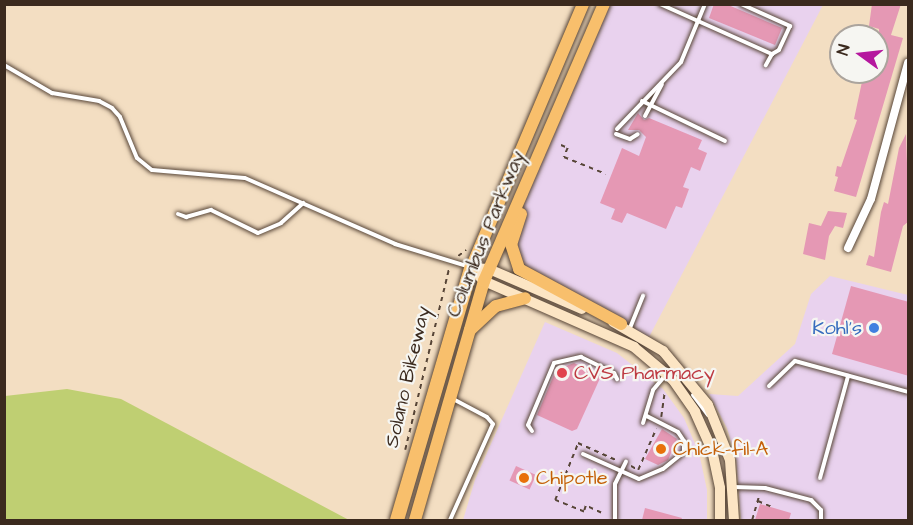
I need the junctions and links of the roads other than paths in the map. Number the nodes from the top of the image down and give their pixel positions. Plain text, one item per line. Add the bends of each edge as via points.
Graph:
1 (583, 4) edge
2 (604, 4) edge
3 (660, 4) edge
4 (705, 4) edge
5 (741, 4) edge
6 (698, 21) junction
7 (772, 54) junction
8 (909, 63) edge
9 (4, 65) edge
10 (766, 65) dead end
11 (665, 79) junction
12 (642, 101) junction
13 (649, 106) junction
14 (645, 116) dead end
15 (638, 134) dead end
16 (546, 139) junction
17 (725, 141) dead end
18 (303, 203) junction
19 (178, 214) dead end
20 (848, 248) dead end
21 (471, 268) junction
22 (489, 269) junction
23 (484, 281) junction
24 (643, 295) dead end
25 (525, 298) junction
26 (626, 326) junction
27 (467, 333) junction
28 (666, 374) junction
29 (848, 376) junction
30 (617, 379) dead end
31 (769, 387) dead end
32 (909, 392) edge
33 (450, 397) junction
34 (646, 416) junction
35 (715, 418) junction
36 (643, 423) dead end
37 (532, 431) dead end
38 (583, 454) dead end
39 (626, 461) dead end
40 (621, 472) junction
41 (820, 478) dead end
42 (734, 487) junction
43 (397, 520) edge
44 (415, 520) edge
45 (450, 520) edge
46 (615, 520) edge
47 (720, 520) edge
48 (734, 520) edge
49 (821, 520) edge

1 - 21 main road, Columbus Parkway
2 - 16 main road, Columbus Parkway
3 - 6 lane
4 - 6 lane
5 - 7 lane via 790,26 779,50
6 - 7 lane
6 - 11 lane via 681,62
7 - 10 lane
8 - 20 street via 871,199
9 - 18 lane via 52,93 99,101 112,108 120,117 137,158 152,170 244,178
11 - 12 lane
11 - 13 lane
12 - 13 lane
12 - 15 lane via 616,132 630,140
13 - 14 lane
13 - 17 lane
16 - 22 main road, Columbus Parkway
16 - 26 main road via 511,244 514,260 525,274 565,291
18 - 19 lane via 281,223 258,232 211,210 186,217
18 - 21 lane via 395,244
21 - 22 main road
21 - 23 main road
21 - 43 highway, Columbus Parkway
22 - 23 main road, Columbus Parkway
22 - 26 main road
23 - 25 main road
23 - 27 main road, Columbus Parkway
24 - 26 lane
25 - 27 main road via 496,306
25 - 28 main road via 634,347
26 - 35 main road via 674,361
27 - 33 main road, Columbus Parkway
28 - 34 lane via 653,390
28 - 35 lane via 675,372 704,411
28 - 47 main road via 688,401 707,436 718,476
29 - 31 lane via 795,361
29 - 32 lane
29 - 41 lane
30 - 37 lane via 614,373 581,357 554,363 528,424
33 - 44 main road, Columbus Parkway
33 - 45 lane via 488,417 493,424
34 - 36 lane
34 - 40 lane via 678,432 684,452 647,479 639,480
35 - 42 main road via 726,445
38 - 40 lane
39 - 40 lane
40 - 46 lane via 615,484
42 - 48 main road
42 - 49 lane via 765,488 812,500 821,510

